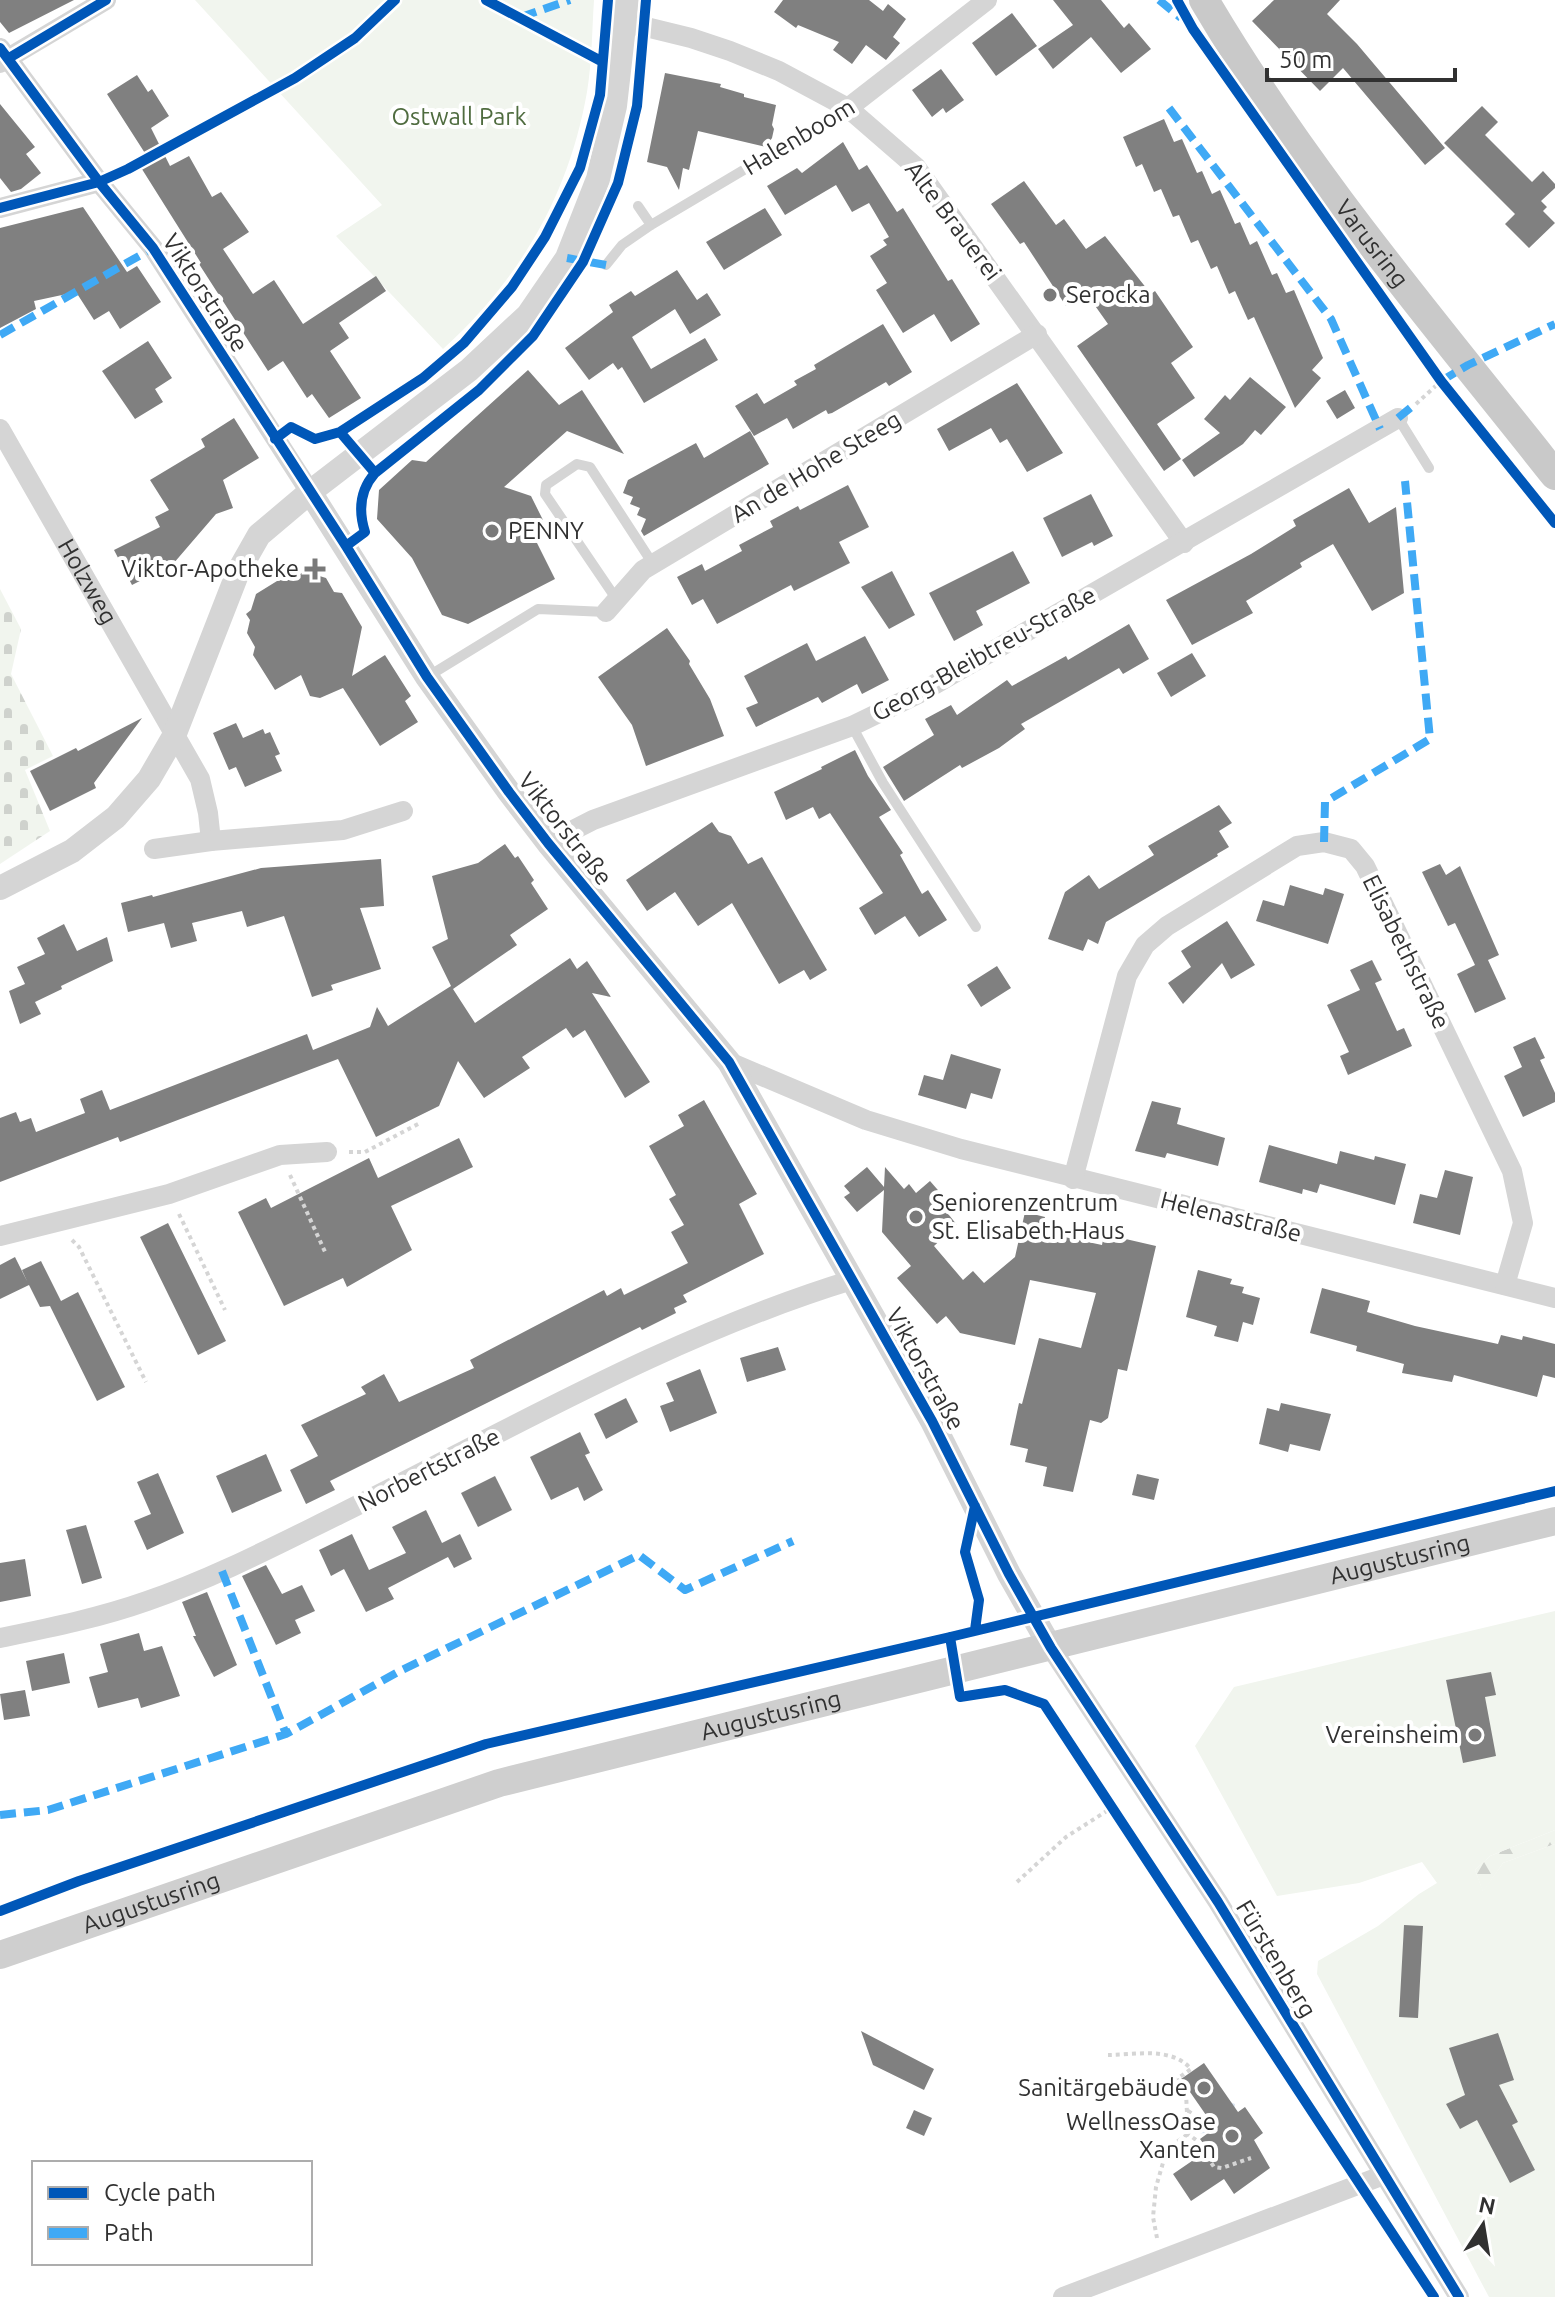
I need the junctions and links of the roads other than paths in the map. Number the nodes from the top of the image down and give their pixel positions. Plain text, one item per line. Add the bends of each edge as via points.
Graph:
1 (106, 0) edge
2 (627, 0) edge
3 (987, 0) edge
4 (1204, 0) edge
5 (624, 25) junction
6 (3, 56) edge
7 (848, 108) junction
8 (99, 182) junction
9 (638, 206) dead end
10 (0, 208) edge
11 (651, 225) junction
12 (606, 265) dead end
13 (1037, 334) junction
14 (1406, 411) joint
15 (0, 429) edge
16 (1429, 468) dead end
17 (1555, 475) edge
18 (310, 492) junction
19 (1184, 543) junction
20 (653, 564) junction
21 (611, 606) junction
22 (427, 677) junction
23 (852, 726) junction
24 (174, 736) junction
25 (403, 811) dead end
26 (211, 841) junction
27 (548, 843) junction
28 (154, 849) dead end
29 (0, 888) edge
30 (976, 927) dead end
31 (729, 1062) junction
32 (327, 1152) road end
33 (1073, 1179) junction
34 (0, 1236) edge
35 (852, 1280) junction
36 (1505, 1285) junction
37 (1555, 1298) edge
38 (1555, 1521) edge
39 (0, 1638) edge
40 (1051, 1648) junction
41 (0, 1955) edge
42 (1384, 2175) junction
43 (1063, 2297) edge
44 (1459, 2297) edge

1 - 6 street
2 - 5 street
3 - 7 street, Halenboom
4 - 17 main road, Varusring via 1242,64 1351,217
5 - 7 street, Alte Brauerei via 730,51
5 - 18 street via 615,106 598,179 567,258 528,315 469,370
6 - 8 street, Viktorstraße
7 - 11 lane, Halenboom
7 - 13 street, Alte Brauerei via 916,167
8 - 10 street
8 - 18 street, Viktorstraße via 153,248
9 - 11 lane
11 - 12 lane, Halenboom via 622,245
13 - 19 street, Alte Brauerei
13 - 20 street, An de Hohe Steeg
14 - 16 lane
14 - 19 street, Georg-Bleibtreu-Straße
15 - 24 street, Holzweg
18 - 22 street, Viktorstraße
18 - 24 street via 259,535 238,572
19 - 23 street, Georg-Bleibtreu-Straße
20 - 21 street, An de Hohe Steeg
20 - 21 lane via 590,467 577,464 546,485 545,494
21 - 22 lane via 538,609
22 - 27 street, Viktorstraße
23 - 27 street, Georg-Bleibtreu-Straße via 593,820
23 - 30 lane
24 - 26 street, Holzweg via 200,779
24 - 29 street via 149,779 116,817 72,851
25 - 26 street via 343,830
26 - 28 street
27 - 31 street, Viktorstraße
31 - 33 street, Helenastraße via 866,1120
31 - 35 street, Viktorstraße
32 - 34 street via 280,1155 169,1194
33 - 36 street, Helenastraße
33 - 36 street, Elisabethstraße via 1127,976 1145,945 1297,846 1324,842 1351,849 1365,866 1512,1171 1523,1223
35 - 39 street, Norbertstraße via 671,1348 237,1565 146,1601
35 - 40 street, Viktorstraße
36 - 37 street, Helenastraße
38 - 40 main road, Augustusring
40 - 41 main road, Augustusring via 499,1783
40 - 42 street, Fürstenberg via 1218,1902
42 - 43 street
42 - 44 street, Fürstenberg

